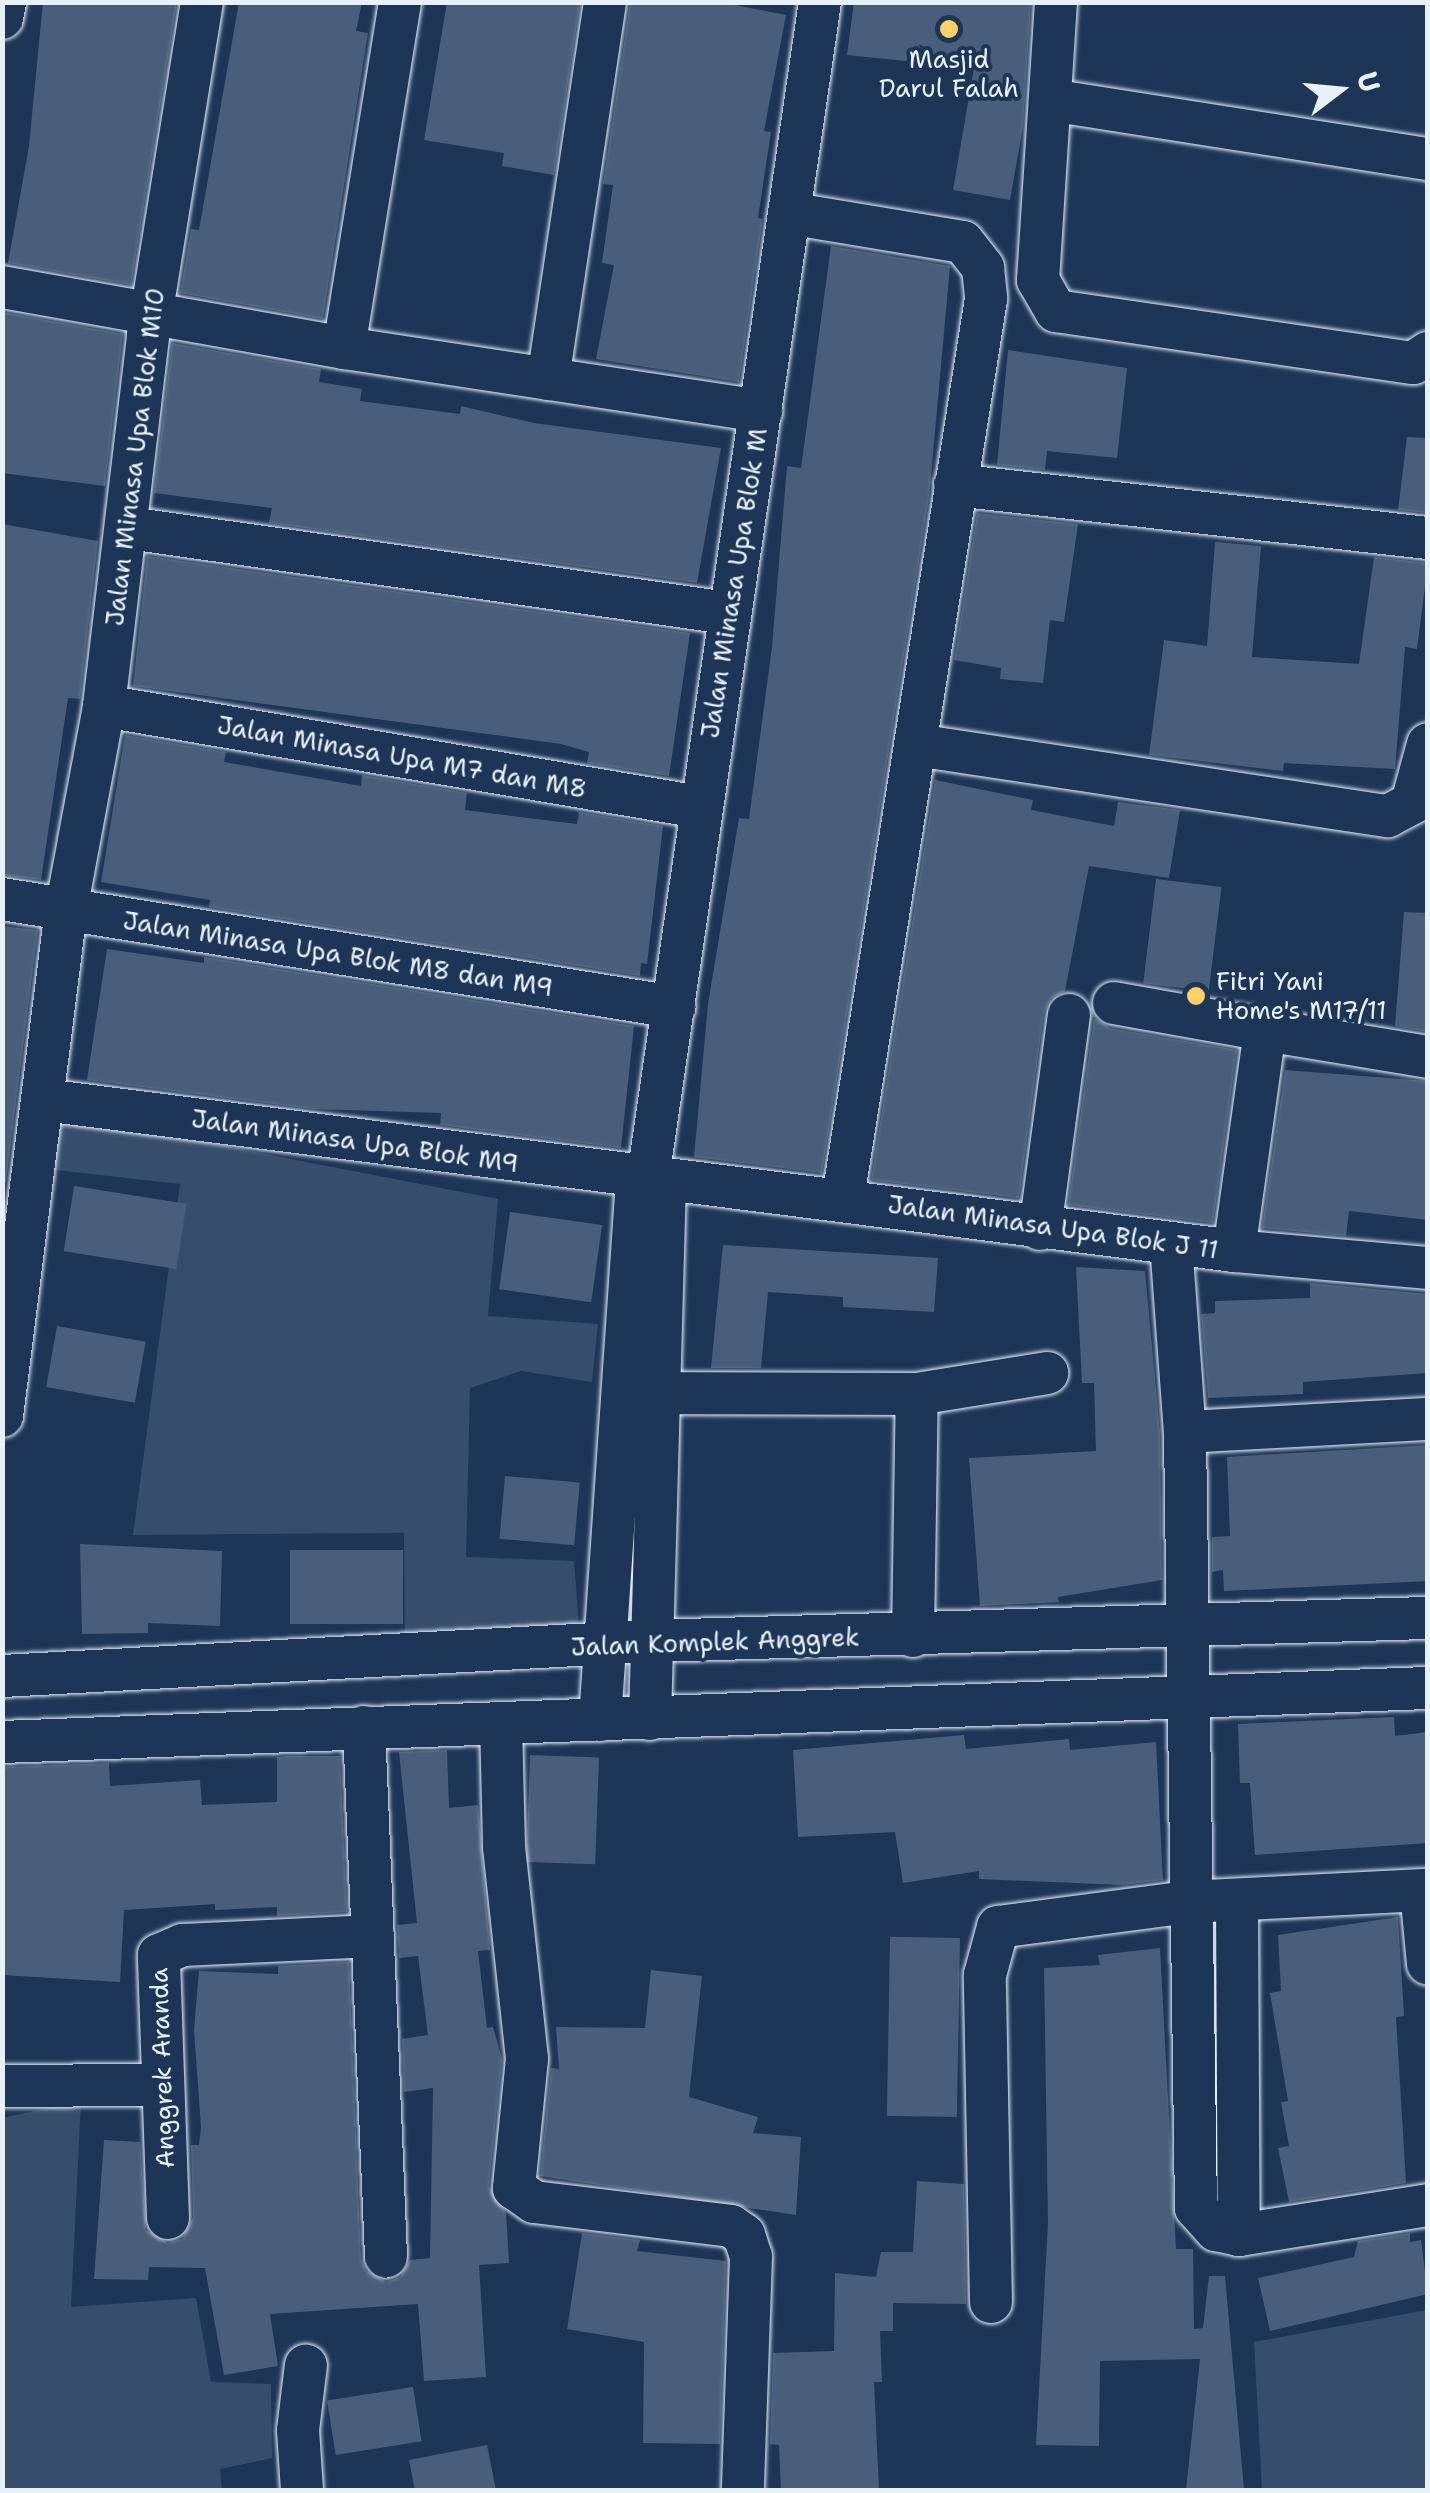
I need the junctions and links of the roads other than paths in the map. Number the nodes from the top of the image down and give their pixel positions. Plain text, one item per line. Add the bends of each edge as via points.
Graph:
1 (5, 2) edge
2 (202, 2) edge
3 (400, 2) edge
4 (605, 2) edge
5 (820, 2) edge
6 (1056, 2) edge
7 (2, 18) edge
8 (1050, 100) junction
9 (1428, 159) edge
10 (794, 214) junction
11 (2, 287) edge
12 (151, 312) junction
13 (344, 348) junction
14 (1428, 353) edge
15 (548, 379) junction
16 (761, 411) junction
17 (955, 485) junction
18 (130, 528) junction
19 (1428, 538) edge
20 (727, 613) junction
21 (104, 706) junction
22 (1428, 744) edge
23 (916, 745) junction
24 (699, 807) junction
25 (2, 899) edge
26 (66, 910) junction
27 (1114, 1003) dead end
28 (674, 1007) junction
29 (1070, 1015) dead end
30 (1265, 1030) junction
31 (1428, 1056) edge
32 (44, 1100) junction
33 (651, 1175) junction
34 (843, 1198) junction
35 (1040, 1229) junction
36 (1171, 1243) junction
37 (1234, 1251) junction
38 (1428, 1268) edge
39 (1047, 1373) dead end
40 (641, 1393) junction
41 (917, 1394) junction
42 (2, 1416) edge
43 (1428, 1420) edge
44 (1185, 1432) junction
45 (1428, 1618) edge
46 (1190, 1627) junction
47 (914, 1636) junction
48 (651, 1642) junction
49 (605, 1644) junction
50 (2, 1676) edge
51 (1410, 1688) edge
52 (1192, 1696) junction
53 (650, 1719) junction
54 (600, 1720) junction
55 (502, 1723) junction
56 (364, 1727) junction
57 (2, 1742) edge
58 (1424, 1891) edge
59 (1237, 1900) junction
60 (1187, 1902) junction
61 (373, 1936) junction
62 (1428, 1964) edge
63 (159, 2085) junction
64 (2, 2086) edge
65 (1428, 2205) edge
66 (168, 2218) dead end
67 (1238, 2235) junction
68 (386, 2257) dead end
69 (991, 2302) dead end
70 (306, 2364) dead end
71 (302, 2490) edge
72 (742, 2490) edge

1 - 7 street
2 - 12 street, Jalan Minasa Upa Blok M10
3 - 13 street
4 - 15 street
5 - 10 street, Jalan Minasa Upa Blok M
6 - 8 street
8 - 9 street
8 - 14 street via 1038,280 1056,311 1413,363
10 - 16 street, Jalan Minasa Upa Blok M
10 - 17 street via 964,242 982,268 986,299
11 - 12 street
12 - 13 street
12 - 18 street, Jalan Minasa Upa Blok M10
13 - 15 street
15 - 16 street
16 - 20 street, Jalan Minasa Upa Blok M
17 - 19 street
17 - 23 street
18 - 20 street
18 - 21 street, Jalan Minasa Upa Blok M10
20 - 24 street, Jalan Minasa Upa Blok M
21 - 24 street, Jalan Minasa Upa M7 dan M8
21 - 26 street, Jalan Minasa Upa Blok M10
22 - 23 street via 1412,802 1388,816
23 - 34 street
24 - 28 street, Jalan Minasa Upa Blok M
25 - 26 street, Jalan Minasa Upa Blok M8 dan M9
26 - 28 street, Jalan Minasa Upa Blok M8 dan M9
26 - 32 street, Jalan Minasa Upa Blok M10
27 - 30 street
28 - 33 street, Jalan Minasa Upa Blok M
29 - 35 street
30 - 31 street
30 - 37 street, Jalan Minasa Upa Blok J 11
32 - 33 street, Jalan Minasa Upa Blok M9
32 - 42 street, Jalan Minasa Upa Blok M10
33 - 34 street, Jalan Minasa Upa Blok J 11
33 - 40 street, Jalan Minasa Upa Blok M
34 - 35 street, Jalan Minasa Upa Blok J 11
35 - 36 street, Jalan Minasa Upa Blok J 11
36 - 37 street, Jalan Minasa Upa Blok J 11
36 - 44 street
37 - 38 street
39 - 41 street
40 - 41 street
40 - 48 street
40 - 49 street
41 - 47 street
43 - 44 street
44 - 46 street
45 - 46 street, Jalan Komplek Anggrek
46 - 47 street, Jalan Komplek Anggrek
46 - 52 street
47 - 48 street, Jalan Komplek Anggrek
48 - 49 street, Jalan Komplek Anggrek
48 - 53 street
49 - 50 street, Jalan Komplek Anggrek
49 - 54 street
51 - 52 street
52 - 53 street
52 - 60 street
53 - 54 street
54 - 55 street
55 - 56 street
55 - 72 street via 504,1847 527,2059 514,2188 534,2202 711,2223 744,2235 751,2257
56 - 57 street
56 - 61 street
58 - 59 street
58 - 62 street
59 - 60 street
59 - 67 street
60 - 67 street via 1193,2187 1204,2220
60 - 69 street via 998,1927 985,1975
61 - 63 street, Anggrek Aranda via 165,1949 156,1978
61 - 68 street
63 - 64 street
63 - 66 street, Anggrek Aranda
65 - 67 street
70 - 71 street via 298,2430

